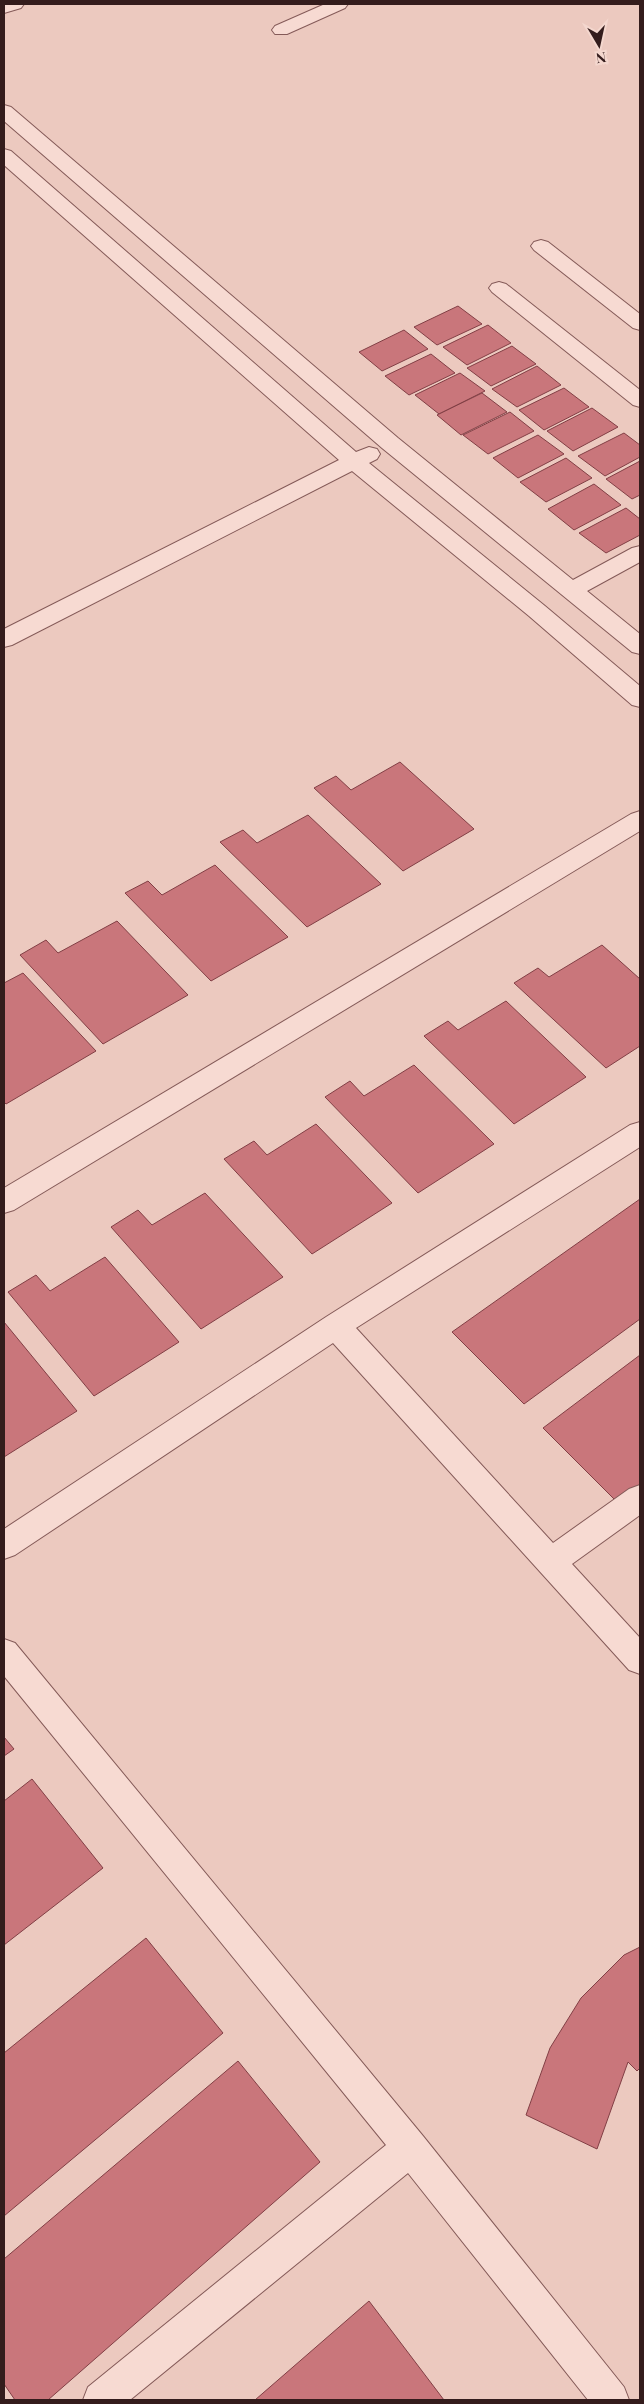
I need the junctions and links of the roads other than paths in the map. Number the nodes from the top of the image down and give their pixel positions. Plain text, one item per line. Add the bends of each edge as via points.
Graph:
1 (15, 4) edge
2 (339, 4) edge
3 (4, 8) edge
4 (281, 30) dead end
5 (4, 110) edge
6 (33, 136) junction
7 (4, 150) edge
8 (4, 155) edge
9 (82, 178) junction
10 (47, 193) junction
11 (541, 246) dead end
12 (500, 288) dead end
13 (640, 324) edge
14 (640, 400) edge
15 (390, 443) junction
16 (354, 462) junction
17 (640, 553) edge
18 (572, 589) junction
19 (4, 639) edge
20 (640, 646) edge
21 (640, 699) edge
22 (640, 820) edge
23 (640, 1133) edge
24 (4, 1202) edge
25 (336, 1326) junction
26 (640, 1498) edge
27 (4, 1545) edge
28 (551, 1562) junction
29 (4, 1653) edge
30 (640, 1660) edge
31 (411, 2148) junction
32 (101, 2400) edge
33 (610, 2400) edge

1 - 3 street
2 - 4 street
5 - 6 street
6 - 7 street
6 - 9 street
8 - 10 street
9 - 10 street
9 - 15 street
10 - 16 street
11 - 13 street
12 - 14 street
15 - 16 street
15 - 18 street
16 - 19 street
16 - 21 street
17 - 18 street
18 - 20 street
22 - 24 street
23 - 25 street
25 - 27 street
25 - 28 street
26 - 28 street
28 - 30 street
29 - 31 street
31 - 32 street
31 - 33 street

